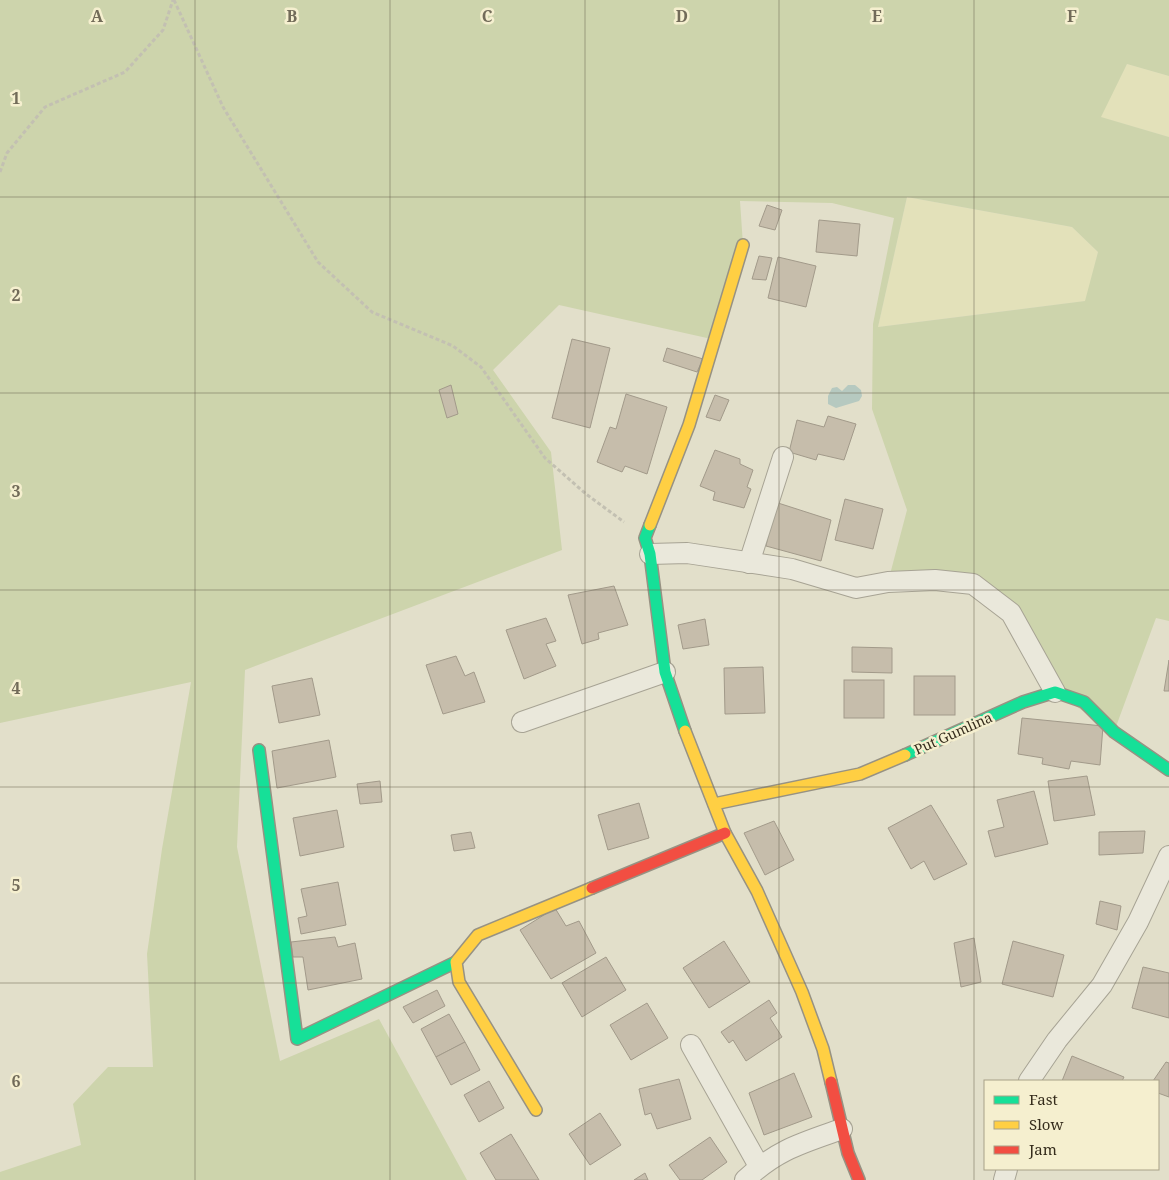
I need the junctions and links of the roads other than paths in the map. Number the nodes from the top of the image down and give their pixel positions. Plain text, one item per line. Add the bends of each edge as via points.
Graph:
1 (743, 246) dead end
2 (783, 457) dead end
3 (648, 546) junction
4 (749, 562) junction
5 (665, 672) junction
6 (1055, 692) junction
7 (522, 722) dead end
8 (259, 750) dead end
9 (1169, 770) edge
10 (714, 804) junction
11 (725, 833) junction
12 (1169, 856) edge
13 (456, 962) junction
14 (691, 1046) dead end
15 (1030, 1080) edge
16 (536, 1110) dead end
17 (842, 1129) junction
18 (759, 1166) junction
19 (745, 1180) edge
20 (859, 1180) edge

1 - 3 street via 689,425
2 - 4 street
3 - 4 street
3 - 5 street
4 - 6 street via 792,569 856,588 888,582 935,580 973,584 1011,613
5 - 7 street
5 - 10 street
6 - 9 street via 1084,702 1114,732
6 - 10 street, Put Gumlina via 1023,702 860,774
8 - 13 street via 297,1039
10 - 11 street
11 - 13 street via 478,935
11 - 17 street via 757,891 802,992 823,1049
12 - 15 street via 1138,922 1102,985
13 - 16 street via 459,982
14 - 18 street
17 - 18 street via 788,1147
17 - 20 street
18 - 19 street

